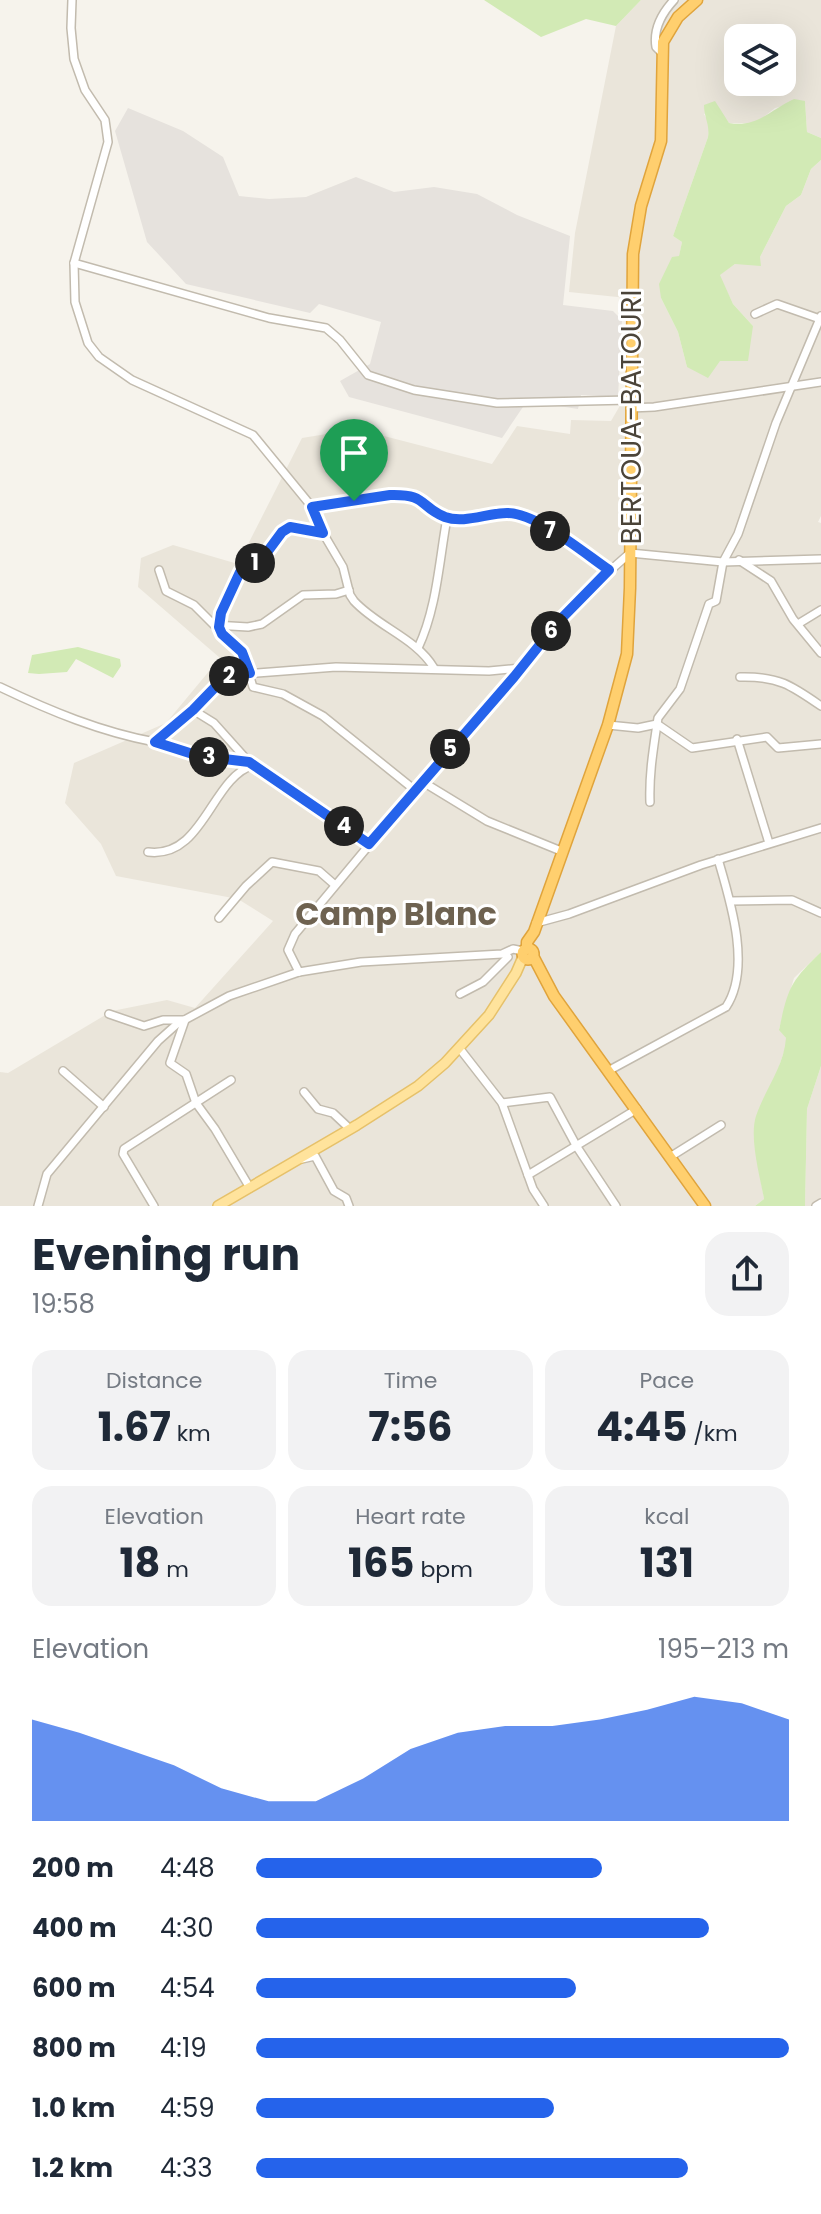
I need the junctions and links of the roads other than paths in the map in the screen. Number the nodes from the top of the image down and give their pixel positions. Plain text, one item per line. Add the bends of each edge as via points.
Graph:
1 (72, 0) edge
2 (674, 0) edge
3 (697, 0) edge
4 (662, 53) junction
5 (74, 263) junction
6 (755, 314) dead end
7 (820, 317) edge
8 (821, 382) edge
9 (793, 386) junction
10 (630, 404) junction
11 (312, 507) junction
12 (447, 518) junction
13 (323, 533) junction
14 (630, 553) junction
15 (821, 559) edge
16 (739, 560) junction
17 (723, 562) junction
18 (159, 570) dead end
19 (609, 570) junction
20 (349, 590) junction
21 (821, 610) edge
22 (798, 624) junction
23 (219, 627) junction
24 (418, 648) junction
25 (821, 653) edge
26 (434, 668) junction
27 (521, 668) junction
28 (250, 673) junction
29 (740, 677) dead end
30 (0, 687) edge
31 (821, 706) edge
32 (193, 710) junction
33 (657, 724) junction
34 (608, 725) junction
35 (737, 739) junction
36 (155, 742) junction
37 (821, 744) edge
38 (251, 764) junction
39 (423, 782) junction
40 (416, 791) junction
41 (650, 802) dead end
42 (821, 828) edge
43 (769, 843) junction
44 (369, 844) junction
45 (561, 851) junction
46 (148, 852) dead end
47 (718, 859) junction
48 (335, 885) junction
49 (731, 901) junction
50 (821, 913) edge
51 (219, 918) dead end
52 (535, 927) junction
53 (505, 955) junction
54 (527, 955) junction
55 (299, 972) junction
56 (460, 994) dead end
57 (109, 1014) dead end
58 (185, 1020) junction
59 (460, 1049) junction
60 (63, 1071) dead end
61 (608, 1071) junction
62 (231, 1080) dead end
63 (304, 1092) dead end
64 (196, 1103) junction
65 (502, 1103) junction
66 (104, 1107) junction
67 (637, 1109) junction
68 (721, 1125) dead end
69 (350, 1129) junction
70 (577, 1147) junction
71 (670, 1157) junction
72 (300, 1159) junction
73 (528, 1175) junction
74 (250, 1188) junction
75 (38, 1206) edge
76 (154, 1206) edge
77 (218, 1206) edge
78 (349, 1206) edge
79 (544, 1206) edge
80 (616, 1206) edge
81 (705, 1206) edge

1 - 5 street via 74,59 85,90 105,120 108,142
2 - 4 street via 655,34
3 - 4 highway, BERTOUA-BATOURI via 667,32
4 - 10 highway, BERTOUA-BATOURI via 661,141 633,254
5 - 10 street via 269,318 326,328 368,375 414,390 497,403
5 - 11 street via 75,302 93,351 132,380 253,435
6 - 7 street via 777,304
7 - 9 street
8 - 9 street
9 - 10 street via 654,407
9 - 17 street
10 - 14 highway, BERTOUA-BATOURI
11 - 12 street via 409,495
11 - 13 street
12 - 19 street via 513,513 548,529
12 - 24 street via 433,601
13 - 20 street via 343,567
13 - 23 street via 290,527 282,532 262,559 240,572
14 - 17 street
14 - 19 street
14 - 34 highway, BERTOUA-BATOURI via 629,645
15 - 16 street
16 - 17 street
16 - 22 street via 771,581
17 - 33 street via 716,601 709,604 680,689
18 - 23 street via 166,591 194,605
19 - 27 street
20 - 23 street via 303,595 253,627
20 - 24 street via 371,617
21 - 22 street
22 - 25 street
23 - 28 street via 242,652
24 - 26 street
26 - 27 street
26 - 28 street
27 - 39 street
28 - 32 street via 222,680
28 - 40 street via 253,687 283,694 323,716
29 - 31 street via 781,681
30 - 36 street via 44,709
32 - 36 street
32 - 38 street via 214,723
33 - 34 street
33 - 35 street via 692,748
33 - 41 street
34 - 45 highway, BERTOUA-BATOURI
35 - 37 street via 769,737 778,748
35 - 43 street
36 - 38 street
38 - 44 street
38 - 46 street via 238,772 183,842 167,851
39 - 40 street
39 - 45 street via 487,821
40 - 44 street
42 - 43 street
43 - 47 street
44 - 48 street
45 - 52 highway, BERTOUA-BATOURI
47 - 49 street
47 - 52 street
48 - 51 street via 319,871 272,862
48 - 55 street via 289,945
49 - 50 street via 792,900
49 - 61 street via 737,955 726,1007
52 - 54 highway, BERTOUA-BATOURI
53 - 54 street
53 - 55 street via 361,962
53 - 56 street via 483,982
54 - 59 main road
54 - 61 highway
55 - 58 street via 229,996
57 - 58 street via 144,1026
58 - 64 street via 170,1063 186,1074
58 - 66 street via 158,1041
59 - 65 street
59 - 69 main road via 418,1086
60 - 66 street
61 - 67 highway
62 - 64 street
63 - 69 street via 318,1109 333,1113
64 - 74 street
64 - 76 street via 124,1149
65 - 70 street via 550,1097
65 - 73 street
66 - 75 street via 47,1174
67 - 70 street
67 - 71 highway
68 - 71 street
69 - 72 main road
70 - 73 street
70 - 80 street
71 - 81 highway
72 - 74 main road
72 - 78 street via 315,1156
73 - 79 street
74 - 77 main road

